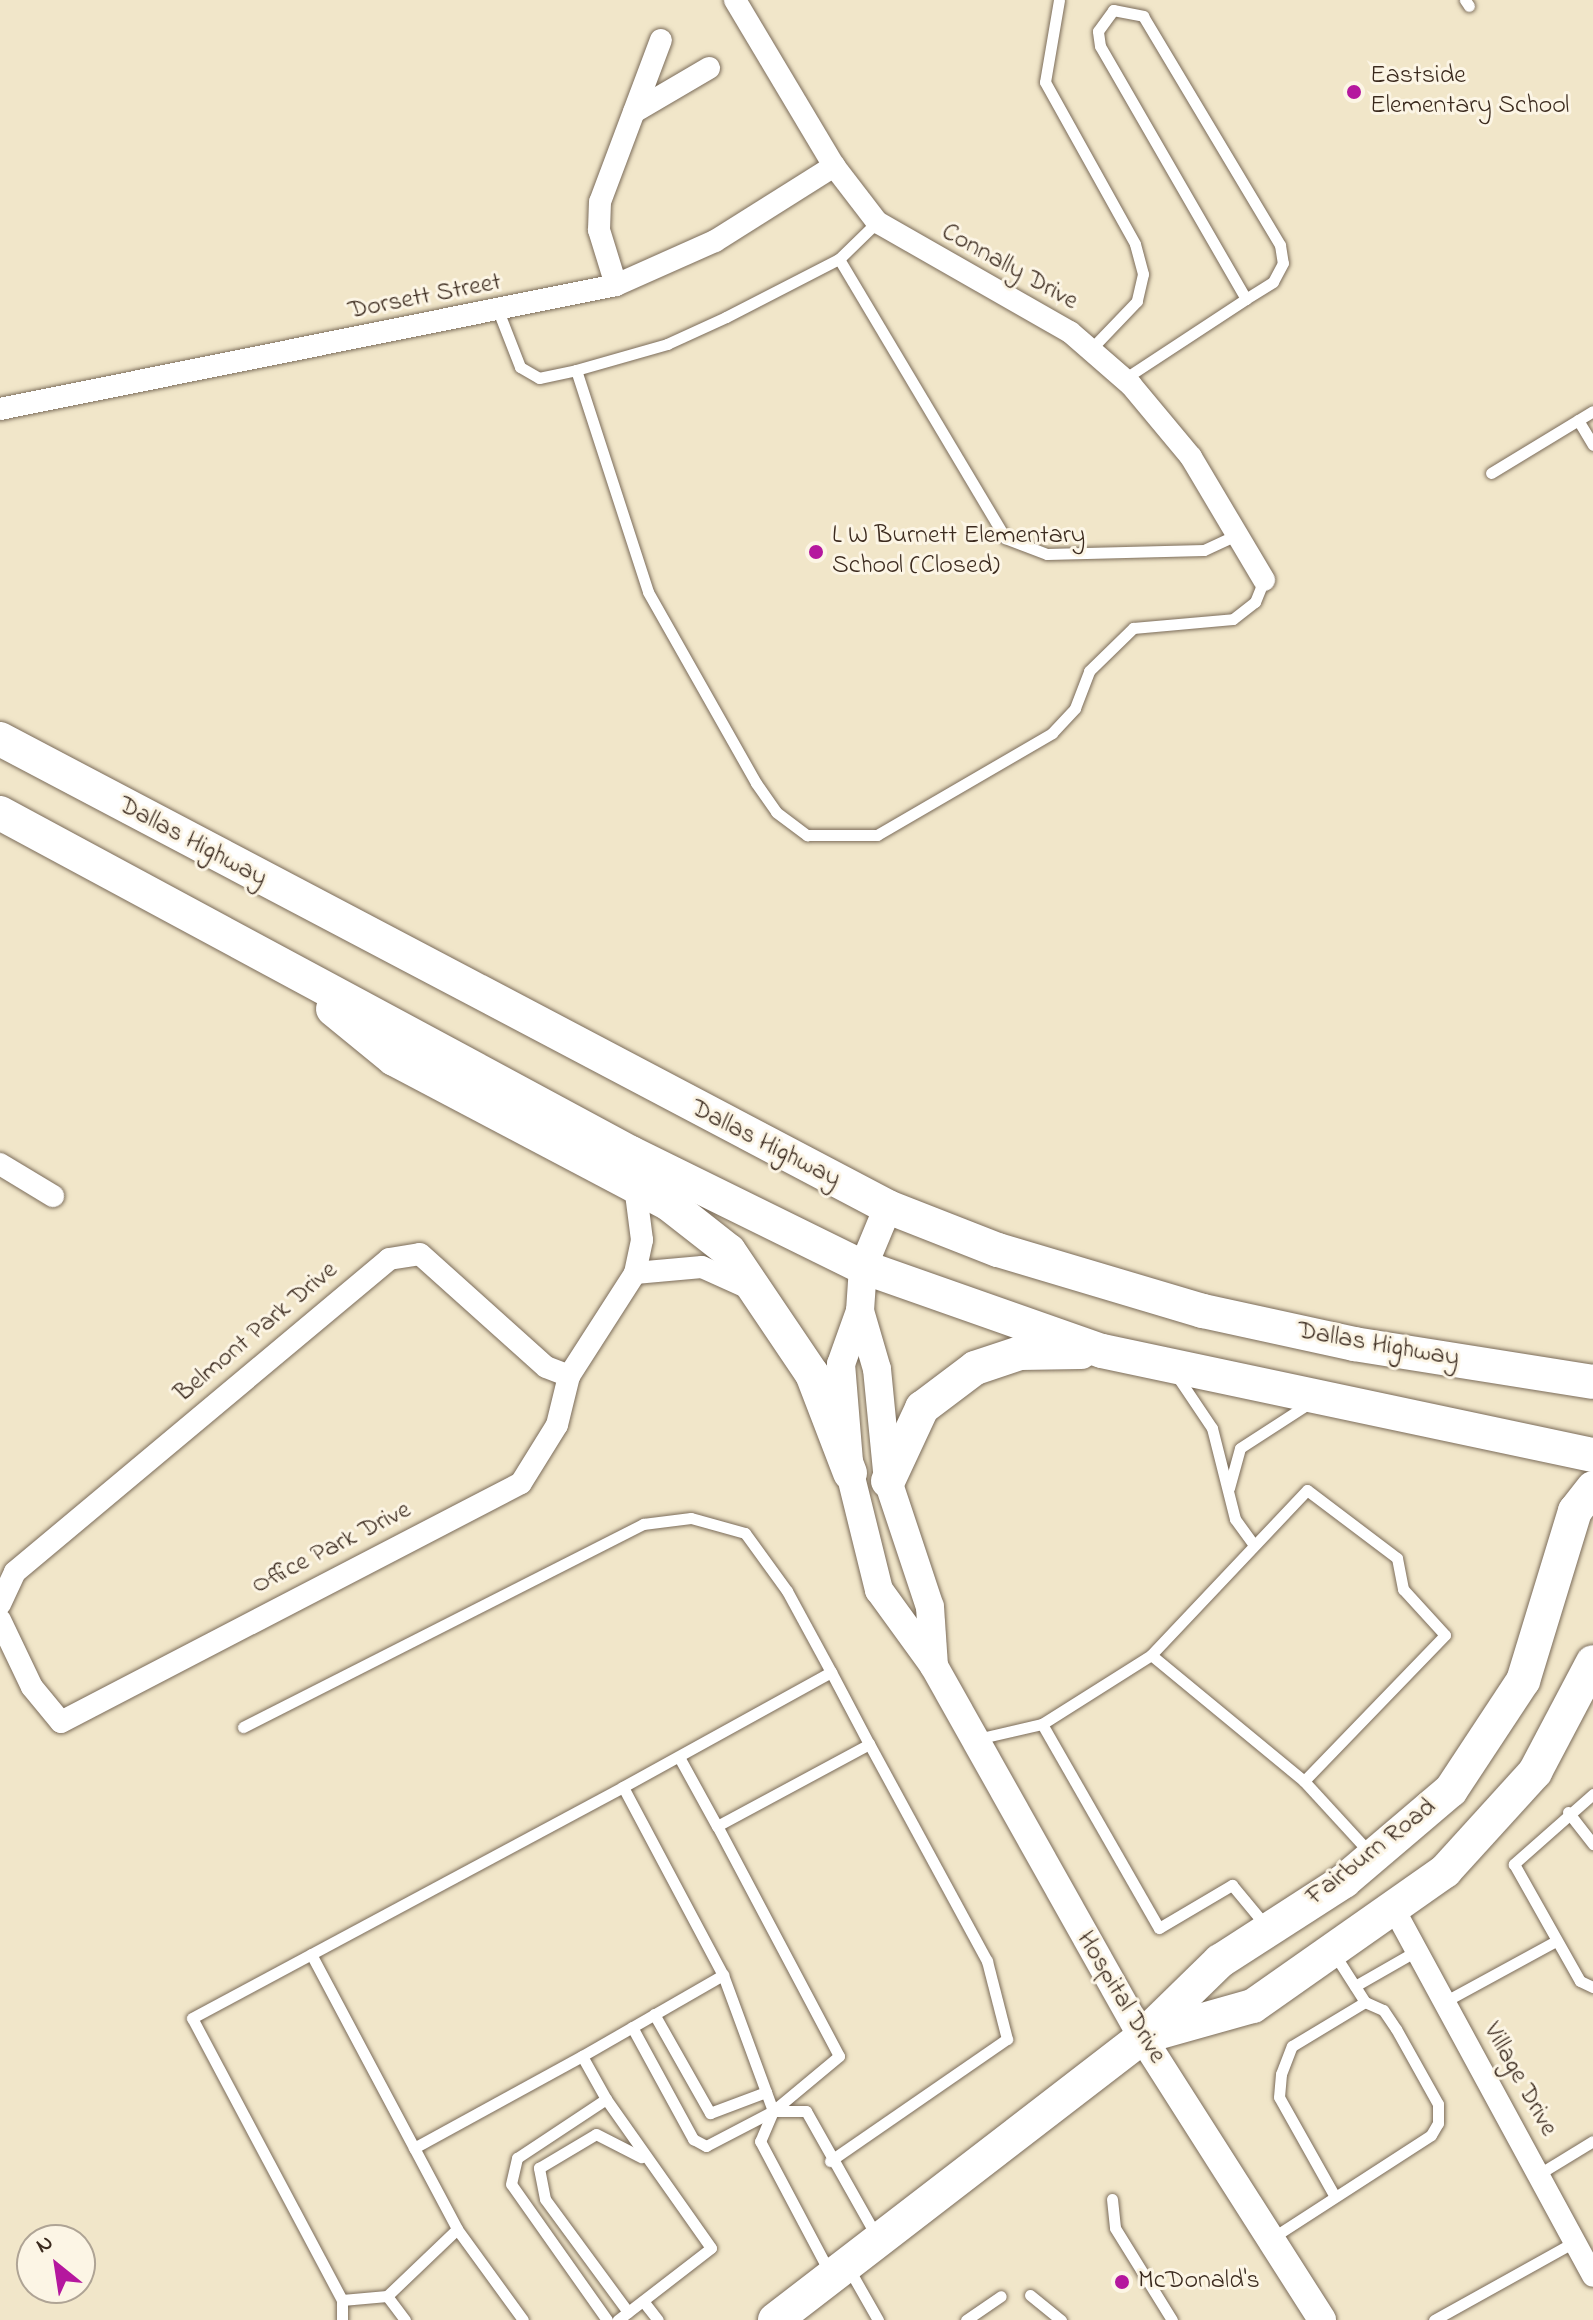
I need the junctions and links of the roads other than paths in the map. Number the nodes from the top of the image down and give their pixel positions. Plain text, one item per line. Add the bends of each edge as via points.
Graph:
1 (735, 0) edge
2 (1059, 0) edge
3 (661, 40) dead end
4 (709, 68) dead end
5 (634, 112) junction
6 (834, 166) junction
7 (877, 222) junction
8 (839, 259) junction
9 (616, 285) junction
10 (1246, 299) junction
11 (499, 313) junction
12 (1090, 350) junction
13 (576, 370) junction
14 (1124, 379) junction
15 (0, 409) edge
16 (1593, 411) edge
17 (1578, 420) junction
18 (1593, 445) edge
19 (1491, 473) dead end
20 (1238, 534) junction
21 (1264, 580) joint
22 (0, 739) edge
23 (0, 813) edge
24 (274, 960) junction
25 (0, 1164) edge
26 (635, 1186) junction
27 (53, 1196) dead end
28 (888, 1207) junction
29 (863, 1267) junction
30 (635, 1273) junction
31 (761, 1294) junction
32 (860, 1311) junction
33 (1102, 1351) junction
34 (1169, 1366) junction
35 (569, 1376) junction
36 (1593, 1382) edge
37 (1317, 1400) junction
38 (1593, 1455) edge
39 (850, 1473) junction
40 (888, 1481) junction
41 (1593, 1488) edge
42 (1227, 1496) junction
43 (1254, 1545) junction
44 (0, 1604) edge
45 (0, 1620) edge
46 (1151, 1655) junction
47 (1593, 1662) edge
48 (934, 1666) junction
49 (831, 1672) junction
50 (1042, 1724) junction
51 (243, 1727) dead end
52 (969, 1741) junction
53 (869, 1744) junction
54 (679, 1757) junction
55 (1304, 1781) junction
56 (623, 1787) junction
57 (1593, 1794) edge
58 (1568, 1812) junction
59 (717, 1826) junction
60 (1593, 1844) edge
61 (1375, 1858) junction
62 (1395, 1911) junction
63 (1269, 1929) junction
64 (1556, 1941) junction
65 (1416, 1951) junction
66 (1333, 1952) junction
67 (311, 1954) junction
68 (723, 1975) junction
69 (1355, 1986) junction
70 (1593, 1987) edge
71 (1365, 2002) junction
72 (1444, 2002) junction
73 (654, 2014) junction
74 (632, 2027) junction
75 (1142, 2037) junction
76 (582, 2056) junction
77 (766, 2092) junction
78 (606, 2099) junction
79 (773, 2111) junction
80 (1593, 2141) edge
81 (414, 2148) junction
82 (645, 2160) junction
83 (830, 2161) junction
84 (1539, 2174) junction
85 (1334, 2195) junction
86 (1112, 2199) dead end
87 (457, 2229) junction
88 (876, 2236) junction
89 (1268, 2240) junction
90 (1574, 2242) junction
91 (838, 2268) junction
92 (1593, 2276) edge
93 (1030, 2295) dead end
94 (387, 2296) junction
95 (1001, 2296) dead end
96 (342, 2300) junction
97 (643, 2301) junction
98 (628, 2312) junction
99 (342, 2320) edge
100 (405, 2320) edge
101 (523, 2320) edge
102 (607, 2320) edge
103 (618, 2320) edge
104 (658, 2320) edge
105 (775, 2320) edge
106 (878, 2320) edge
107 (966, 2320) edge
108 (1061, 2320) edge
109 (1172, 2320) edge
110 (1322, 2320) edge
111 (1434, 2320) edge

1 - 6 street, Connally Drive
2 - 12 lane via 1045,82 1135,244 1143,274 1137,301
3 - 5 street
4 - 5 street
5 - 9 street via 600,202 599,230
6 - 7 street, Connally Drive
6 - 9 street, Dorsett Street via 715,241
7 - 8 lane
7 - 12 street, Connally Drive
8 - 13 lane via 667,344
8 - 20 lane via 1005,538 1063,553 1204,550
9 - 11 street, Dorsett Street
10 - 10 lane via 1100,46 1098,31 1113,10 1143,16 1280,245 1283,263 1273,282
10 - 14 lane
11 - 13 lane via 520,367 539,378
11 - 15 street, Dorsett Street
12 - 14 street, Connally Drive
13 - 21 lane via 648,592 756,783 776,812 807,835 843,840 877,835 1052,733 1075,708 1089,671 1133,628 1233,619 1255,602
14 - 20 street, Connally Drive via 1191,457
16 - 17 lane
17 - 18 lane
17 - 19 lane
20 - 21 street, Connally Drive
22 - 28 main road, Dallas Highway
23 - 24 main road
24 - 26 main road via 394,1059
24 - 29 main road via 631,1153
25 - 27 street
26 - 30 street, Office Park Drive via 642,1240
26 - 31 main road via 729,1251
28 - 29 street, Hospital Drive
28 - 36 main road, Dallas Highway via 998,1250 1203,1311 1354,1344
29 - 32 street, Hospital Drive
29 - 33 main road
30 - 31 street via 702,1267
30 - 35 street, Office Park Drive
31 - 39 main road via 812,1374
32 - 39 street, Hospital Drive via 841,1364
32 - 40 street, Hospital Drive via 877,1369
33 - 34 main road
33 - 40 main road via 1020,1353 975,1368 922,1408
34 - 37 main road
34 - 42 lane via 1212,1428
35 - 44 street, Belmont Park Drive via 546,1367 420,1254 389,1259 15,1572
35 - 45 street, Office Park Drive via 557,1425 521,1483 61,1722 32,1687
37 - 38 main road
37 - 42 lane via 1240,1448
39 - 48 street, Hospital Drive via 879,1590
40 - 48 street, Hospital Drive via 930,1607
41 - 61 main road, Fairburn Road via 1575,1511 1532,1657 1501,1722 1451,1790
42 - 43 lane
43 - 46 lane
43 - 55 lane via 1307,1490 1397,1558 1403,1589 1445,1635
46 - 50 lane
46 - 55 lane
47 - 62 main road, Fairburn Road via 1535,1772 1491,1826
48 - 52 street, Hospital Drive
49 - 51 lane via 787,1591 745,1533 691,1518 643,1524
49 - 53 lane
49 - 54 lane
50 - 52 lane
50 - 63 lane via 1159,1928 1232,1885
52 - 75 street, Hospital Drive
53 - 59 lane
53 - 83 lane via 987,1961 1007,2039
54 - 56 lane
54 - 59 lane
55 - 61 lane
56 - 67 lane
56 - 68 lane
57 - 58 lane
58 - 60 lane
58 - 64 lane via 1514,1864
59 - 79 lane via 839,2056
61 - 63 main road, Fairburn Road
62 - 65 street, Village Drive
62 - 66 main road, Fairburn Road
63 - 75 main road, Fairburn Road via 1220,1961
64 - 70 lane via 1580,1981
64 - 72 lane
65 - 69 lane
65 - 72 street, Village Drive
66 - 69 lane
66 - 75 main road, Fairburn Road via 1253,2006
67 - 81 lane
67 - 96 lane via 192,2018
68 - 73 lane
68 - 77 lane
69 - 71 lane
71 - 85 lane via 1292,2046 1281,2074 1279,2097
71 - 85 lane via 1383,2010 1396,2029 1438,2104 1438,2123 1431,2135
72 - 84 street, Village Drive
73 - 74 lane
73 - 77 lane via 710,2113
74 - 76 lane
74 - 79 lane via 698,2145
75 - 88 main road, Fairburn Road
75 - 89 street, Hospital Drive
76 - 78 lane
76 - 81 lane
77 - 79 lane
78 - 82 lane
78 - 102 lane via 517,2158 511,2184
79 - 83 lane via 806,2111
79 - 91 lane via 760,2141
80 - 84 lane
81 - 87 lane
82 - 97 lane via 711,2248
82 - 98 lane via 596,2134 539,2168 545,2199
83 - 88 lane
84 - 90 street, Village Drive
85 - 89 lane
86 - 109 lane via 1115,2228
87 - 94 lane
87 - 101 lane
88 - 91 main road, Fairburn Road
89 - 110 street, Hospital Drive
90 - 92 street, Village Drive
90 - 111 lane
91 - 105 main road, Fairburn Road
91 - 106 lane
93 - 108 lane
94 - 96 lane
94 - 100 lane
95 - 107 lane
96 - 99 lane
97 - 98 lane
97 - 104 lane
98 - 103 lane

